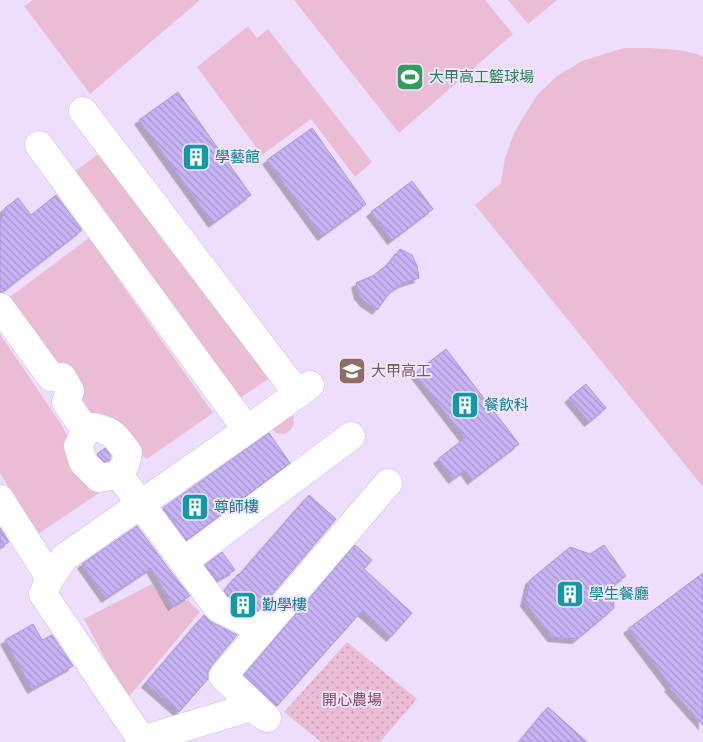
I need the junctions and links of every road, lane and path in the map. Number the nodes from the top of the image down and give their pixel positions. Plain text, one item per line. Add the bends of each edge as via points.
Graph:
1 (83, 111) dead end
2 (40, 145) dead end
3 (0, 307) edge
4 (247, 430) junction
5 (351, 436) dead end
6 (388, 483) dead end
7 (0, 499) edge
8 (140, 503) junction
9 (183, 562) junction
10 (50, 578) junction
11 (262, 630) junction

1 - 4 street via 304,389
2 - 4 street
3 - 8 street via 51,377 62,378 70,391 66,402 86,431 78,446 82,462 99,478 119,475
4 - 8 street
5 - 9 street
6 - 11 street
7 - 10 street
8 - 9 street
8 - 10 street via 65,557
9 - 11 street via 218,608
10 - 11 street via 43,594 142,740 251,707 267,718 223,676

